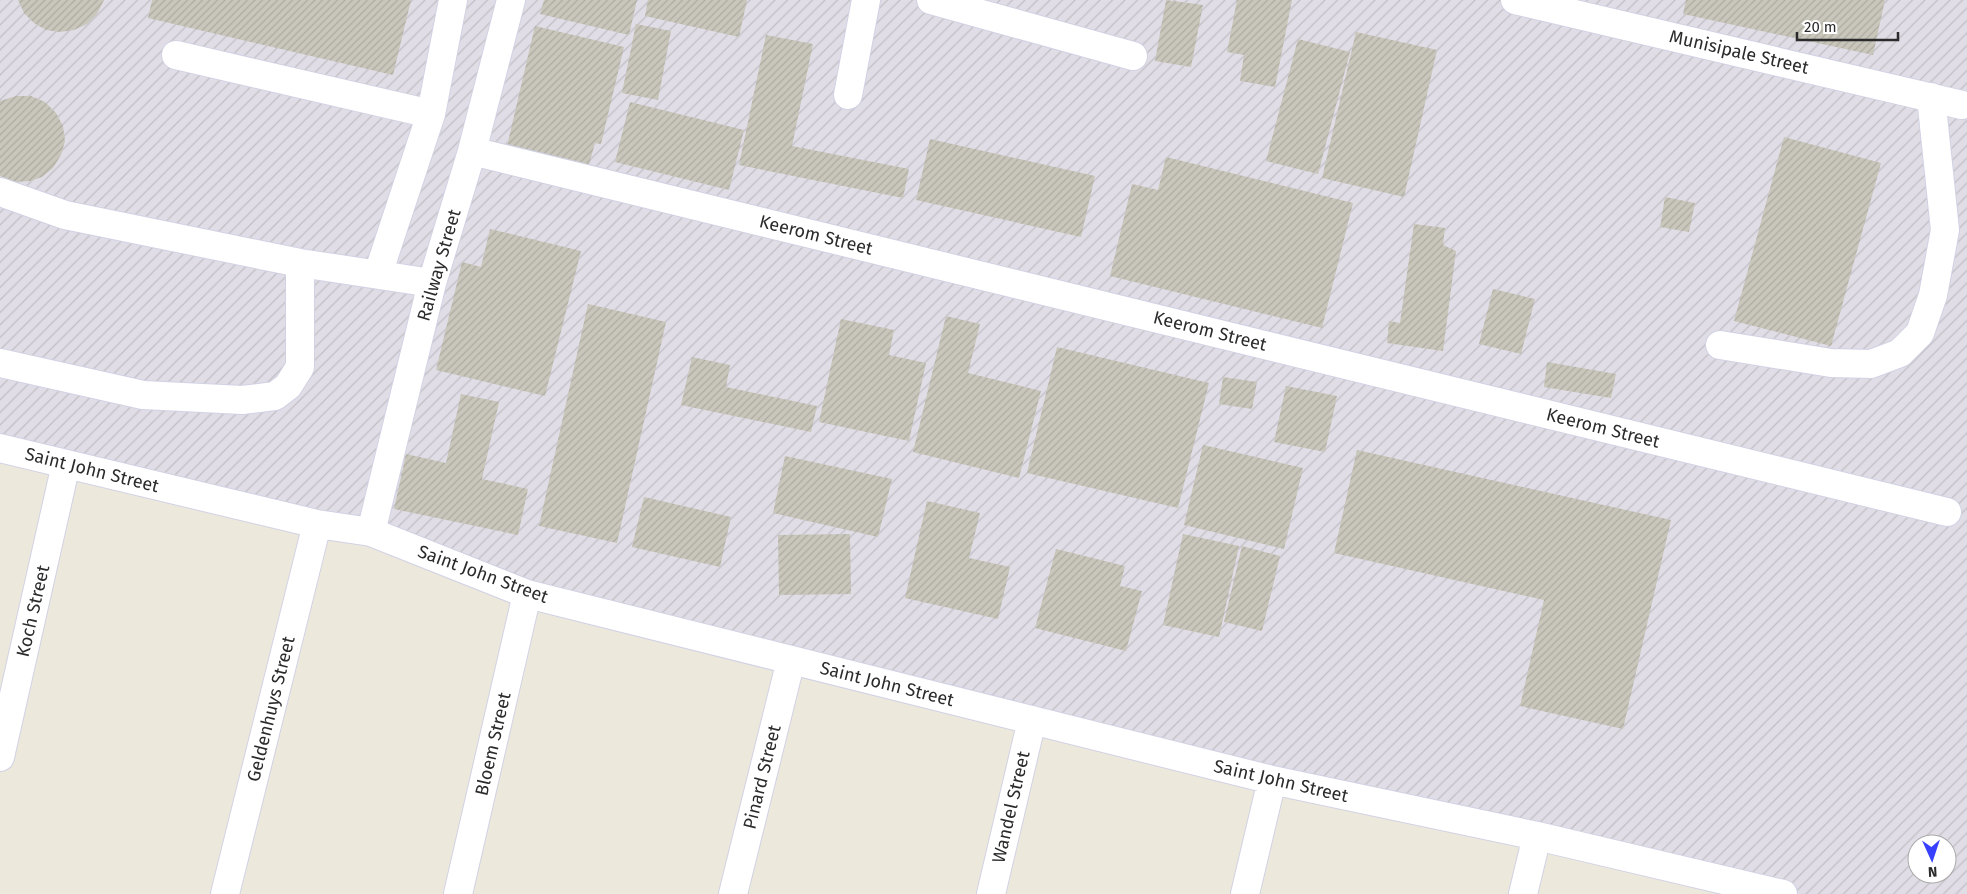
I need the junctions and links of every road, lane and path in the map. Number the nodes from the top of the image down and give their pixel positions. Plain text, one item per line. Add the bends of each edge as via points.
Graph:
1 (453, 0) edge
2 (511, 0) edge
3 (866, 0) edge
4 (932, 0) edge
5 (1515, 0) edge
6 (176, 56) dead end
7 (1133, 56) dead end
8 (848, 95) dead end
9 (1931, 97) junction
10 (1962, 104) dead end
11 (431, 114) junction
12 (472, 151) junction
13 (0, 192) edge
14 (300, 263) junction
15 (378, 274) junction
16 (432, 283) junction
17 (1720, 345) dead end
18 (0, 363) edge
19 (0, 448) edge
20 (66, 464) junction
21 (1947, 512) dead end
22 (317, 524) junction
23 (371, 532) junction
24 (527, 594) junction
25 (790, 660) junction
26 (1032, 720) junction
27 (0, 757) edge
28 (1272, 780) junction
29 (1537, 836) junction
30 (225, 894) edge
31 (458, 894) edge
32 (733, 894) edge
33 (991, 894) edge
34 (1245, 894) edge
35 (1523, 894) edge
36 (1783, 894) edge

1 - 11 street
2 - 12 street, Railway Street
3 - 8 street
4 - 7 street
5 - 9 street, Munisipale Street
6 - 11 street
9 - 10 street, Munisipale Street
9 - 17 street via 1945,230 1933,295 1920,333 1900,353 1871,364 1831,363
11 - 15 street
12 - 16 street, Railway Street
12 - 21 street, Keerom Street
13 - 14 street via 65,215
14 - 15 street
14 - 18 street via 300,367 288,386 275,396 242,400 142,395
15 - 16 street
16 - 23 street, Railway Street
19 - 20 street, Saint John Street
20 - 22 street, Saint John Street
20 - 27 street, Koch Street
22 - 23 street, Saint John Street
22 - 30 street, Geldenhuys Street
23 - 24 street, Saint John Street
24 - 25 street, Saint John Street
24 - 31 street, Bloem Street
25 - 26 street, Saint John Street
25 - 32 street, Pinard Street
26 - 28 street, Saint John Street
26 - 33 street, Wandel Street
28 - 29 street, Saint John Street
28 - 34 street
29 - 35 street
29 - 36 street, Saint John Street

